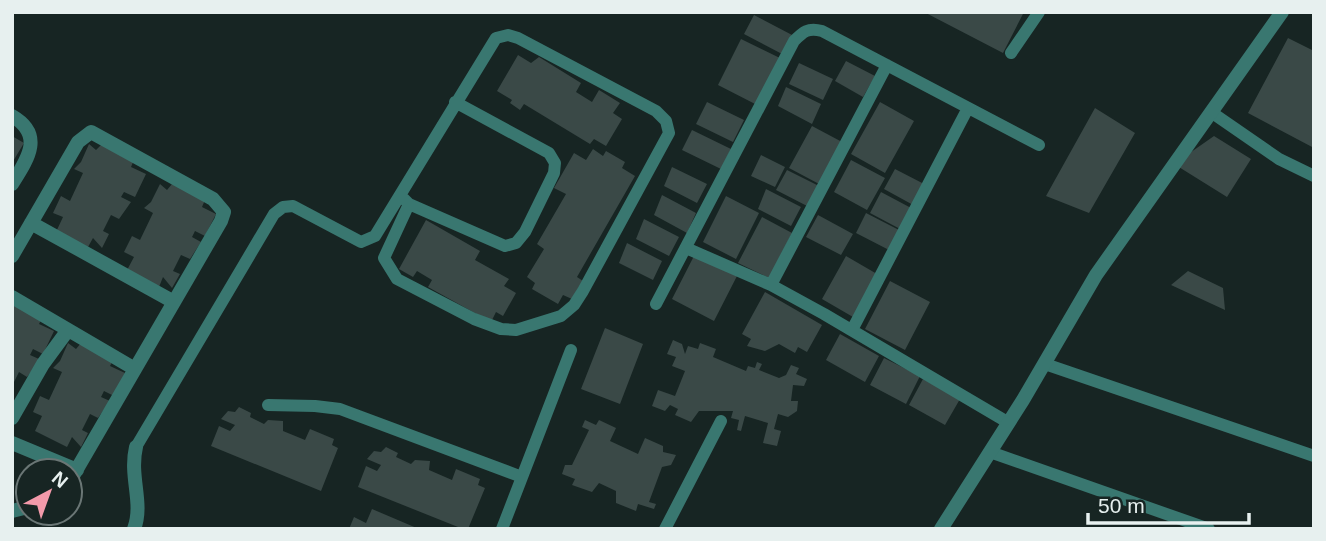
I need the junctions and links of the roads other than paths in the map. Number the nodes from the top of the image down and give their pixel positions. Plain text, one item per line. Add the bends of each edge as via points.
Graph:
1 (1039, 12) edge
2 (1282, 12) edge
3 (1011, 54) dead end
4 (887, 65) junction
5 (455, 102) junction
6 (968, 108) junction
7 (1211, 112) junction
8 (12, 116) edge
9 (1039, 145) dead end
10 (1314, 176) edge
11 (12, 184) edge
12 (399, 194) junction
13 (409, 204) junction
14 (31, 223) junction
15 (686, 247) junction
16 (12, 256) edge
17 (771, 285) junction
18 (12, 297) edge
19 (174, 302) junction
20 (656, 304) dead end
21 (68, 330) junction
22 (852, 330) junction
23 (571, 350) dead end
24 (1045, 364) junction
25 (135, 369) junction
26 (268, 405) dead end
27 (12, 418) edge
28 (721, 421) dead end
29 (1009, 423) junction
30 (12, 443) edge
31 (136, 447) joint
32 (990, 452) junction
33 (1314, 456) edge
34 (39, 457) edge
35 (84, 458) edge
36 (522, 477) junction
37 (134, 529) edge
38 (502, 529) edge
39 (665, 529) edge
40 (941, 529) edge
41 (1209, 529) edge

1 - 3 lane
2 - 7 street
4 - 6 lane
4 - 15 lane via 821,31 802,32
4 - 17 lane
5 - 12 lane
5 - 13 lane via 550,153 554,173 525,232 516,243 505,246
5 - 13 lane via 496,38 508,35 656,111 669,132 574,305 561,316 516,330 474,320 397,279 384,258
6 - 9 lane
6 - 22 lane
7 - 10 lane via 1279,159
7 - 24 street via 1096,275
8 - 11 street via 28,131 31,143 29,157
12 - 13 lane
12 - 31 lane via 374,236 361,242 293,206 274,214
14 - 16 street
14 - 19 street
14 - 19 street via 78,142 91,132 101,135 213,199 223,212
15 - 17 lane
15 - 20 lane
17 - 22 lane
18 - 21 street
19 - 25 street
21 - 25 street
21 - 27 street
22 - 29 lane
23 - 36 lane
24 - 29 street
24 - 33 lane
25 - 35 street
26 - 36 lane via 340,409
28 - 39 lane
29 - 32 street
30 - 34 street
31 - 37 street via 132,462 138,513
32 - 40 street
32 - 41 lane
36 - 38 lane

